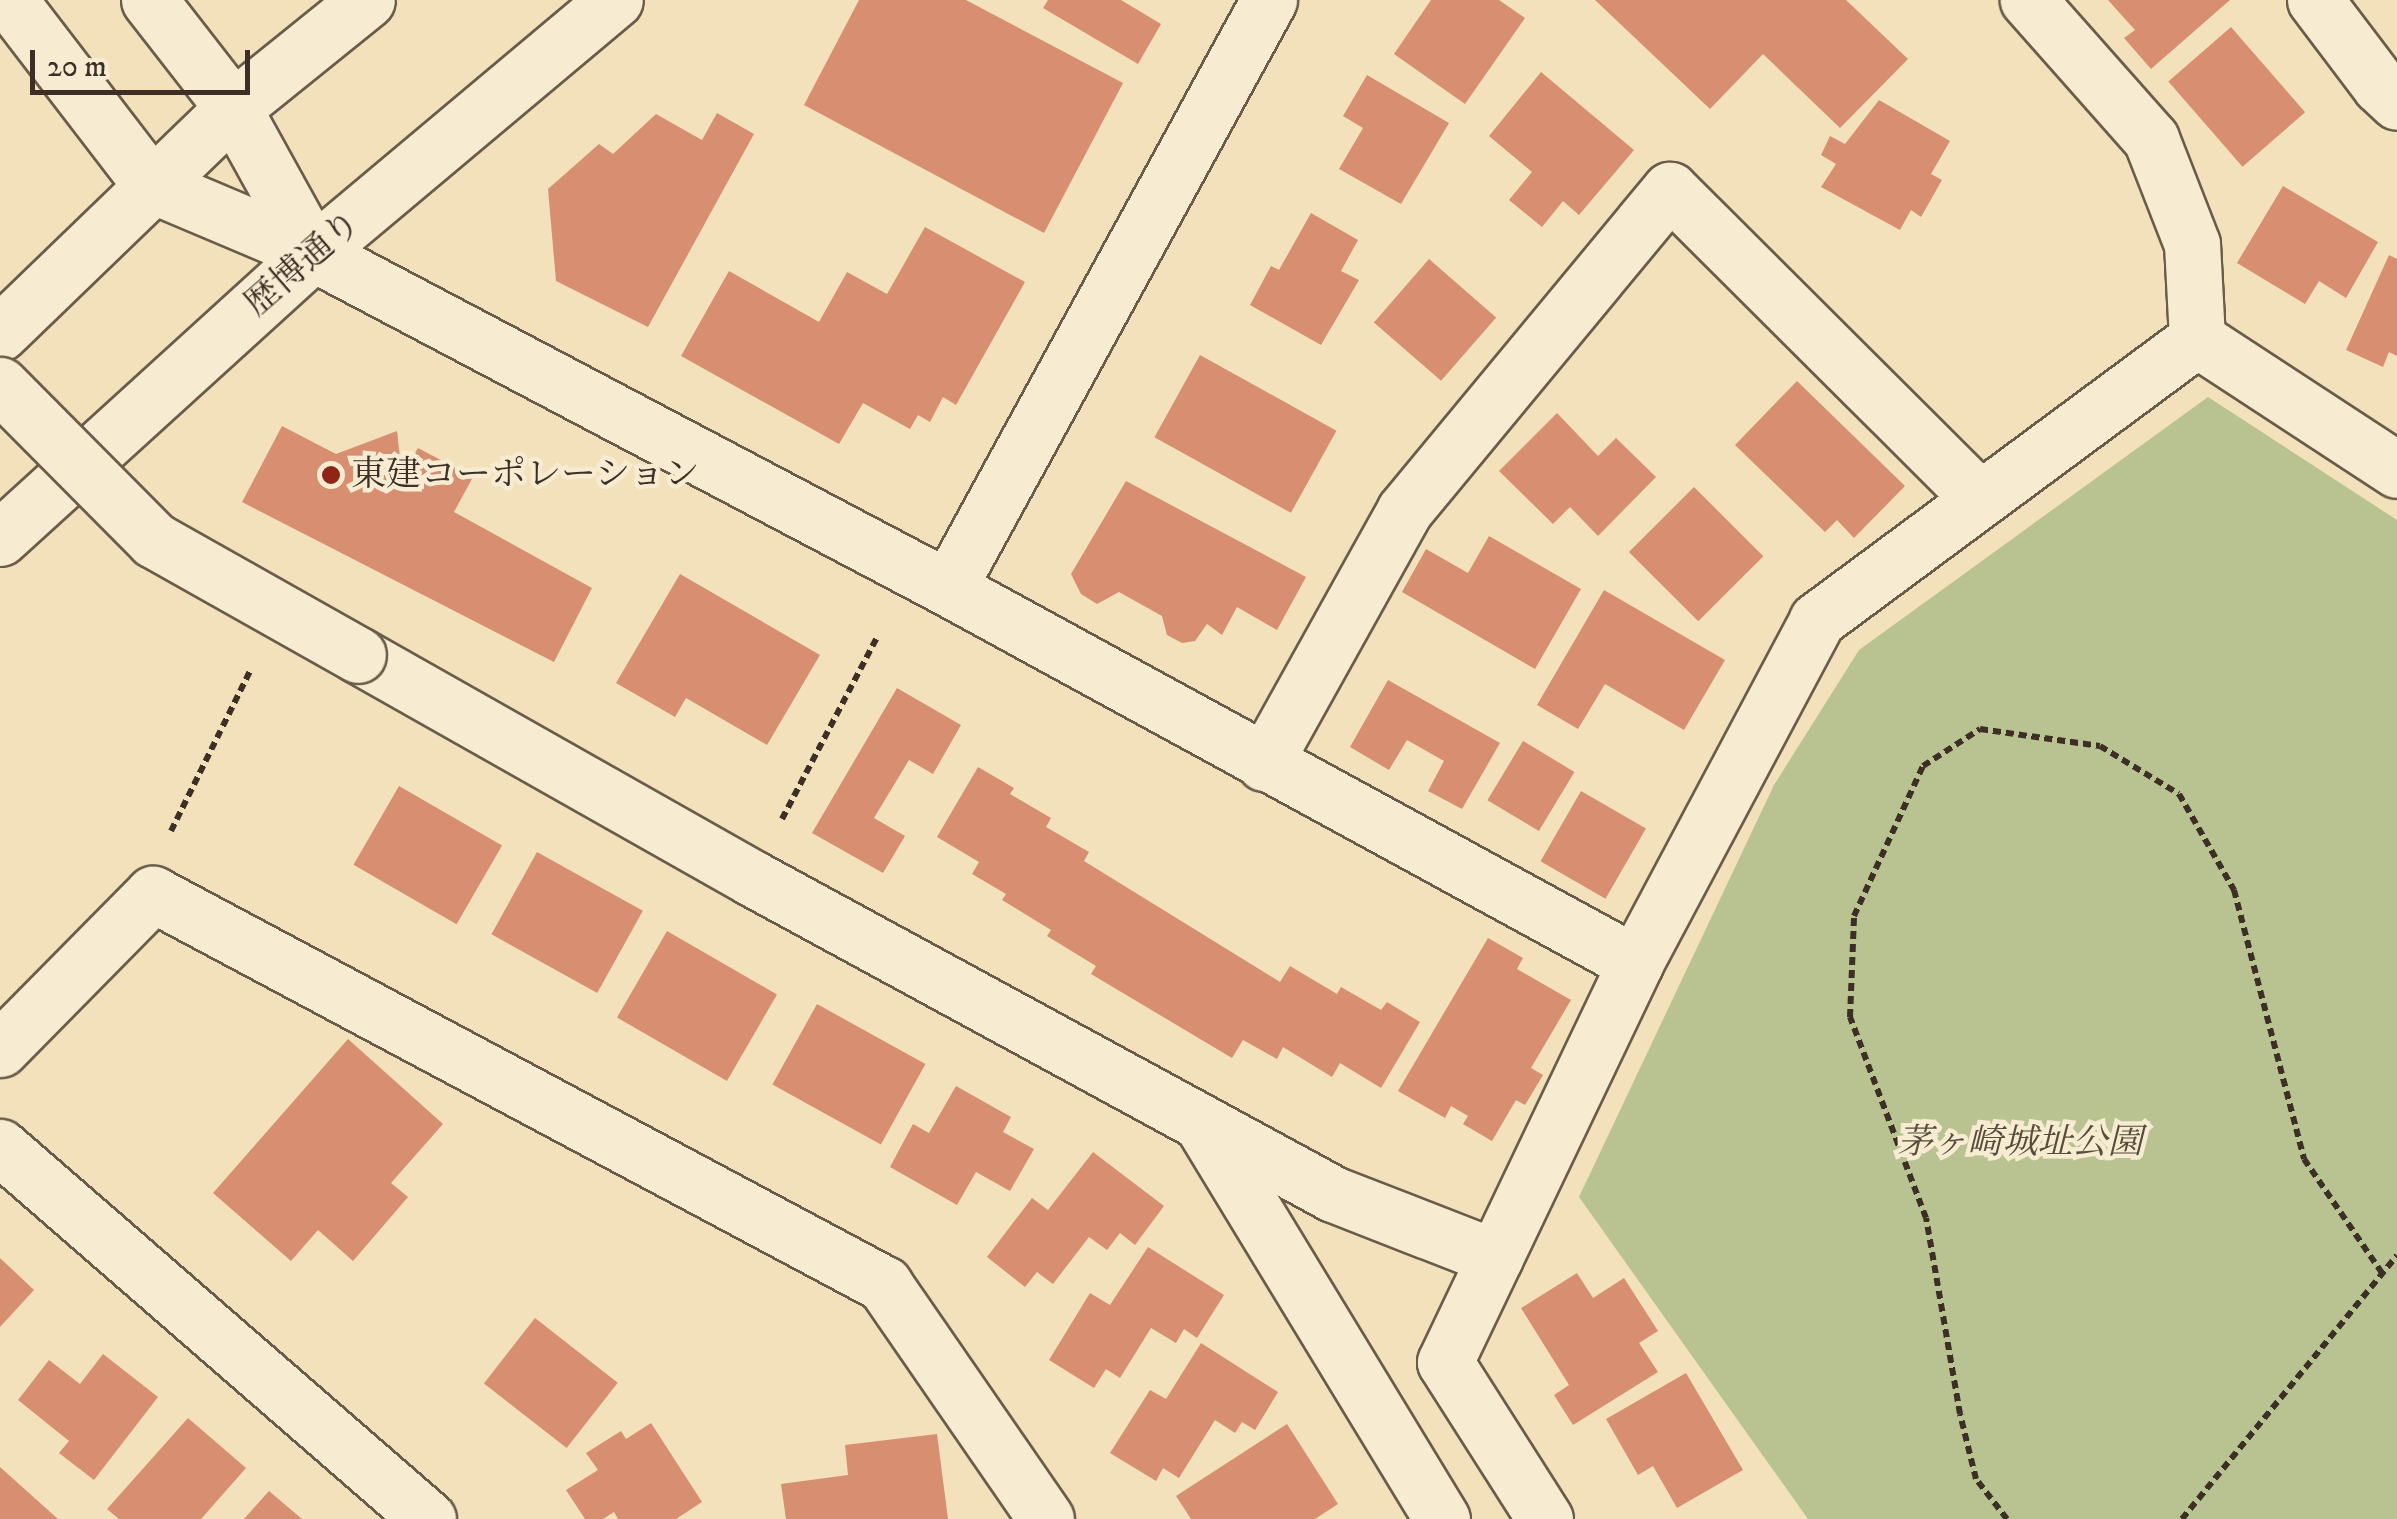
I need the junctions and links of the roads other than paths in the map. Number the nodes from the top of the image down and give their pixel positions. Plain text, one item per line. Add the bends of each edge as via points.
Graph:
1 (9, 0) edge
2 (149, 0) edge
3 (367, 0) edge
4 (615, 0) edge
5 (1270, 0) edge
6 (2028, 0) edge
7 (2315, 0) edge
8 (2397, 102) edge
9 (233, 108) junction
10 (150, 184) junction
11 (313, 253) junction
12 (0, 332) edge
13 (2197, 338) junction
14 (0, 385) edge
15 (2397, 470) edge
16 (1980, 499) junction
17 (0, 538) edge
18 (948, 588) junction
19 (1264, 763) junction
20 (1635, 963) junction
21 (0, 1049) edge
22 (1202, 1124) junction
23 (0, 1147) edge
24 (1495, 1256) junction
25 (428, 1519) edge
26 (1046, 1519) edge
27 (1442, 1519) edge
28 (1545, 1519) edge

1 - 10 street
2 - 9 street
3 - 9 street
4 - 11 street, 歴博通り
5 - 18 street
6 - 13 street via 2151,139 2192,244
7 - 8 street
9 - 10 street
9 - 11 street
10 - 11 street
10 - 12 street
11 - 17 street, 歴博通り
11 - 18 street
13 - 15 street
13 - 16 street
14 - 22 street, bridge via 154,540
16 - 19 street via 1670,190 1404,511
16 - 20 street via 1817,620
18 - 19 street
19 - 20 street
20 - 24 street
21 - 26 street via 153,894 884,1284
22 - 24 street via 1333,1194
22 - 27 street
23 - 25 street
24 - 28 street via 1445,1362

